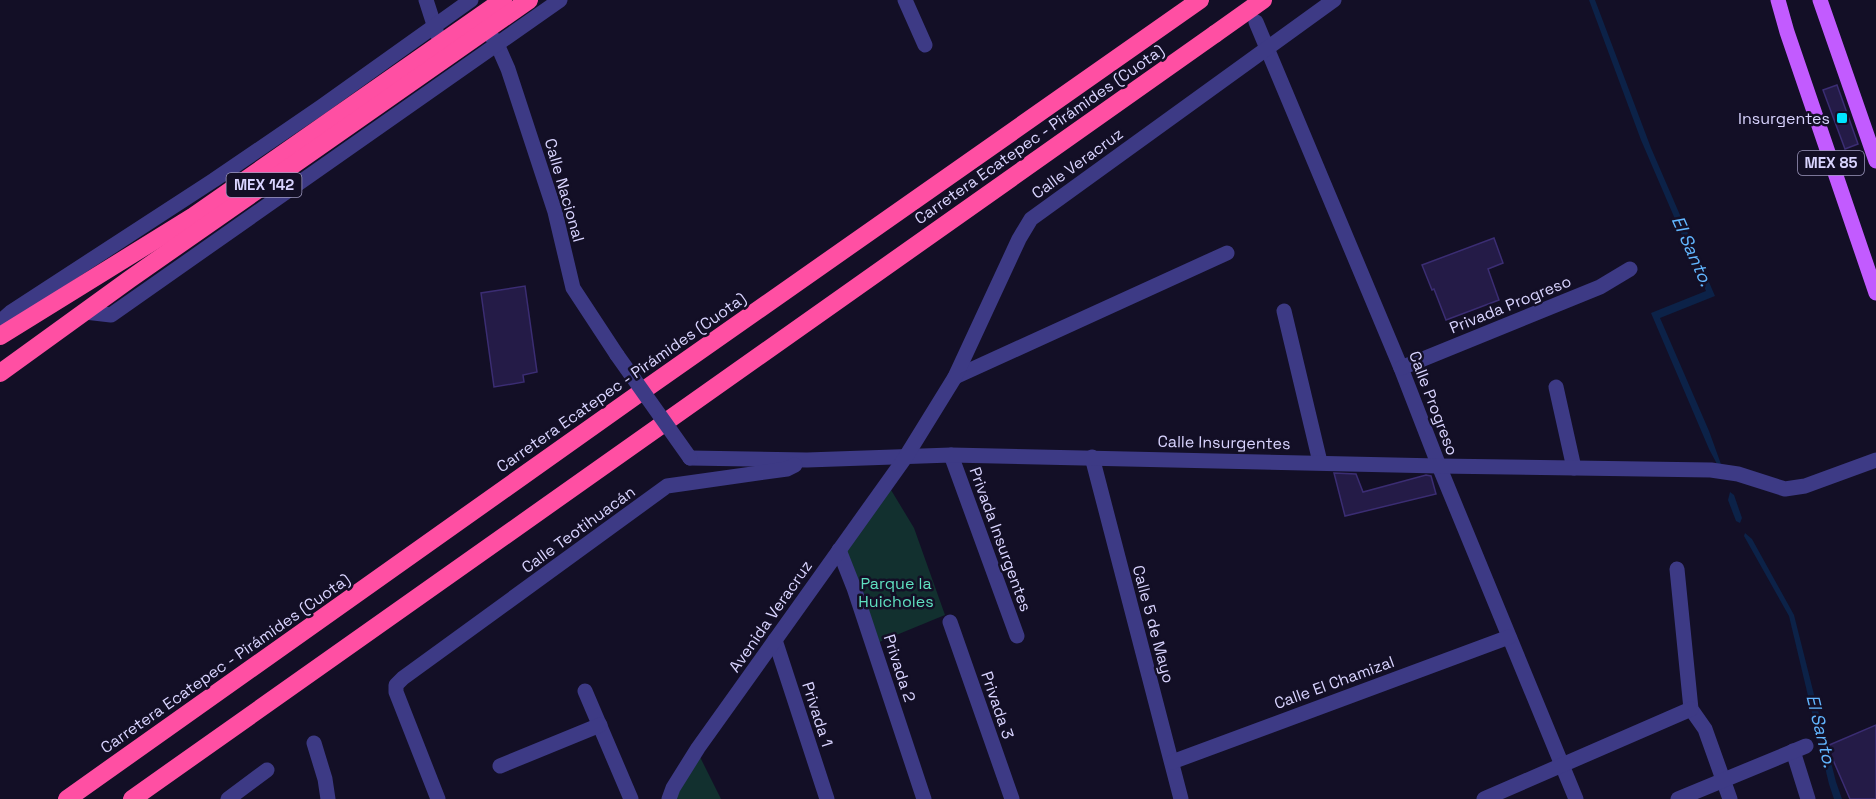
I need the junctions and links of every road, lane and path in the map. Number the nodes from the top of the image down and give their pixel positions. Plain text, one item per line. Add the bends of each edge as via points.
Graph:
1 (426, 0) edge
2 (471, 0) edge
3 (503, 0) edge
4 (530, 0) edge
5 (560, 0) edge
6 (905, 0) edge
7 (1263, 0) edge
8 (1334, 0) edge
9 (1769, 0) edge
10 (1778, 0) edge
11 (1820, 0) edge
12 (1198, 1) edge
13 (1256, 22) dead end
14 (434, 26) junction
15 (1786, 32) junction
16 (491, 37) junction
17 (926, 45) dead end
18 (1268, 48) junction
19 (442, 52) junction
20 (1876, 161) edge
21 (1227, 253) dead end
22 (1630, 269) dead end
23 (1876, 293) edge
24 (1284, 311) dead end
25 (85, 312) junction
26 (0, 322) edge
27 (0, 336) edge
28 (617, 355) joint
29 (1401, 368) junction
30 (0, 373) edge
31 (955, 377) junction
32 (1556, 387) dead end
33 (951, 455) junction
34 (905, 458) junction
35 (1092, 458) junction
36 (807, 460) junction
37 (1876, 460) edge
38 (1320, 462) junction
39 (1439, 466) junction
40 (1574, 468) junction
41 (839, 550) junction
42 (1677, 568) dead end
43 (950, 622) dead end
44 (1017, 636) dead end
45 (1509, 637) junction
46 (775, 640) junction
47 (585, 691) dead end
48 (1691, 709) junction
49 (600, 725) junction
50 (314, 743) dead end
51 (1172, 762) junction
52 (1562, 765) junction
53 (500, 766) dead end
54 (267, 770) dead end
55 (1724, 779) junction
56 (67, 799) edge
57 (132, 799) edge
58 (228, 799) edge
59 (328, 799) edge
60 (438, 799) edge
61 (631, 799) edge
62 (669, 799) edge
63 (827, 799) edge
64 (924, 799) edge
65 (1012, 799) edge
66 (1181, 799) edge
67 (1484, 799) edge
68 (1576, 799) edge
69 (1678, 799) edge
70 (1730, 799) edge
71 (1808, 799) edge

1 - 14 street
2 - 14 street
3 - 19 highway, MEX 142
4 - 16 highway, MEX 142
5 - 16 street
6 - 17 street
7 - 57 highway, Carretera Ecatepec - Pirámides (Cuota), bridge
8 - 18 street, Calle Veracruz
9 - 15 main road
10 - 15 main road, MEX 85
11 - 20 main road, MEX 85
12 - 56 highway, Carretera Ecatepec - Pirámides (Cuota)
13 - 18 street, Calle Progreso
14 - 19 street
14 - 26 street via 321,107
15 - 23 main road, MEX 85
16 - 19 highway, MEX 142
16 - 25 street via 111,315
16 - 28 street, Calle Nacional via 508,69 555,212 573,288
18 - 29 street, Calle Progreso
18 - 31 street, Calle Veracruz via 1031,219
19 - 25 highway, MEX 142
19 - 27 highway, MEX 142 via 182,223
21 - 31 street
22 - 29 street, Privada Progreso via 1600,287
24 - 38 street
25 - 30 highway, MEX 142
28 - 36 street, Calle Insurgentes, bridge via 690,458
29 - 39 street, Calle Progreso
31 - 34 street, Calle Veracruz
32 - 40 street
33 - 34 street, Calle Insurgentes
33 - 35 street, Calle Insurgentes
33 - 44 street, Privada Insurgentes
34 - 36 street, Calle Insurgentes
34 - 41 street, Avenida Veracruz
35 - 38 street, Calle Insurgentes
35 - 51 street, Calle 5 de Mayo
36 - 60 street, Calle Teotihuacán via 787,469 668,486 402,678 396,692
37 - 40 street, Calle Insurgentes via 1806,486 1785,489 1711,470
38 - 39 street, Calle Insurgentes
39 - 40 street, Calle Insurgentes
39 - 45 street, Calle Progreso
41 - 46 street, Avenida Veracruz
41 - 64 street, Privada 2
42 - 48 street
43 - 65 street, Privada 3
45 - 51 street, Calle El Chamizal
45 - 52 street, Calle Progreso
46 - 62 street, Avenida Veracruz via 698,748
46 - 63 street, Privada 1
47 - 49 street
48 - 52 street
48 - 55 street via 1705,729
49 - 53 street
49 - 61 street
50 - 59 street
51 - 66 street, Calle 5 de Mayo
52 - 67 street
52 - 68 street, Calle Progreso
54 - 58 street
55 - 69 street
55 - 70 street
55 - 71 street via 1799,748

